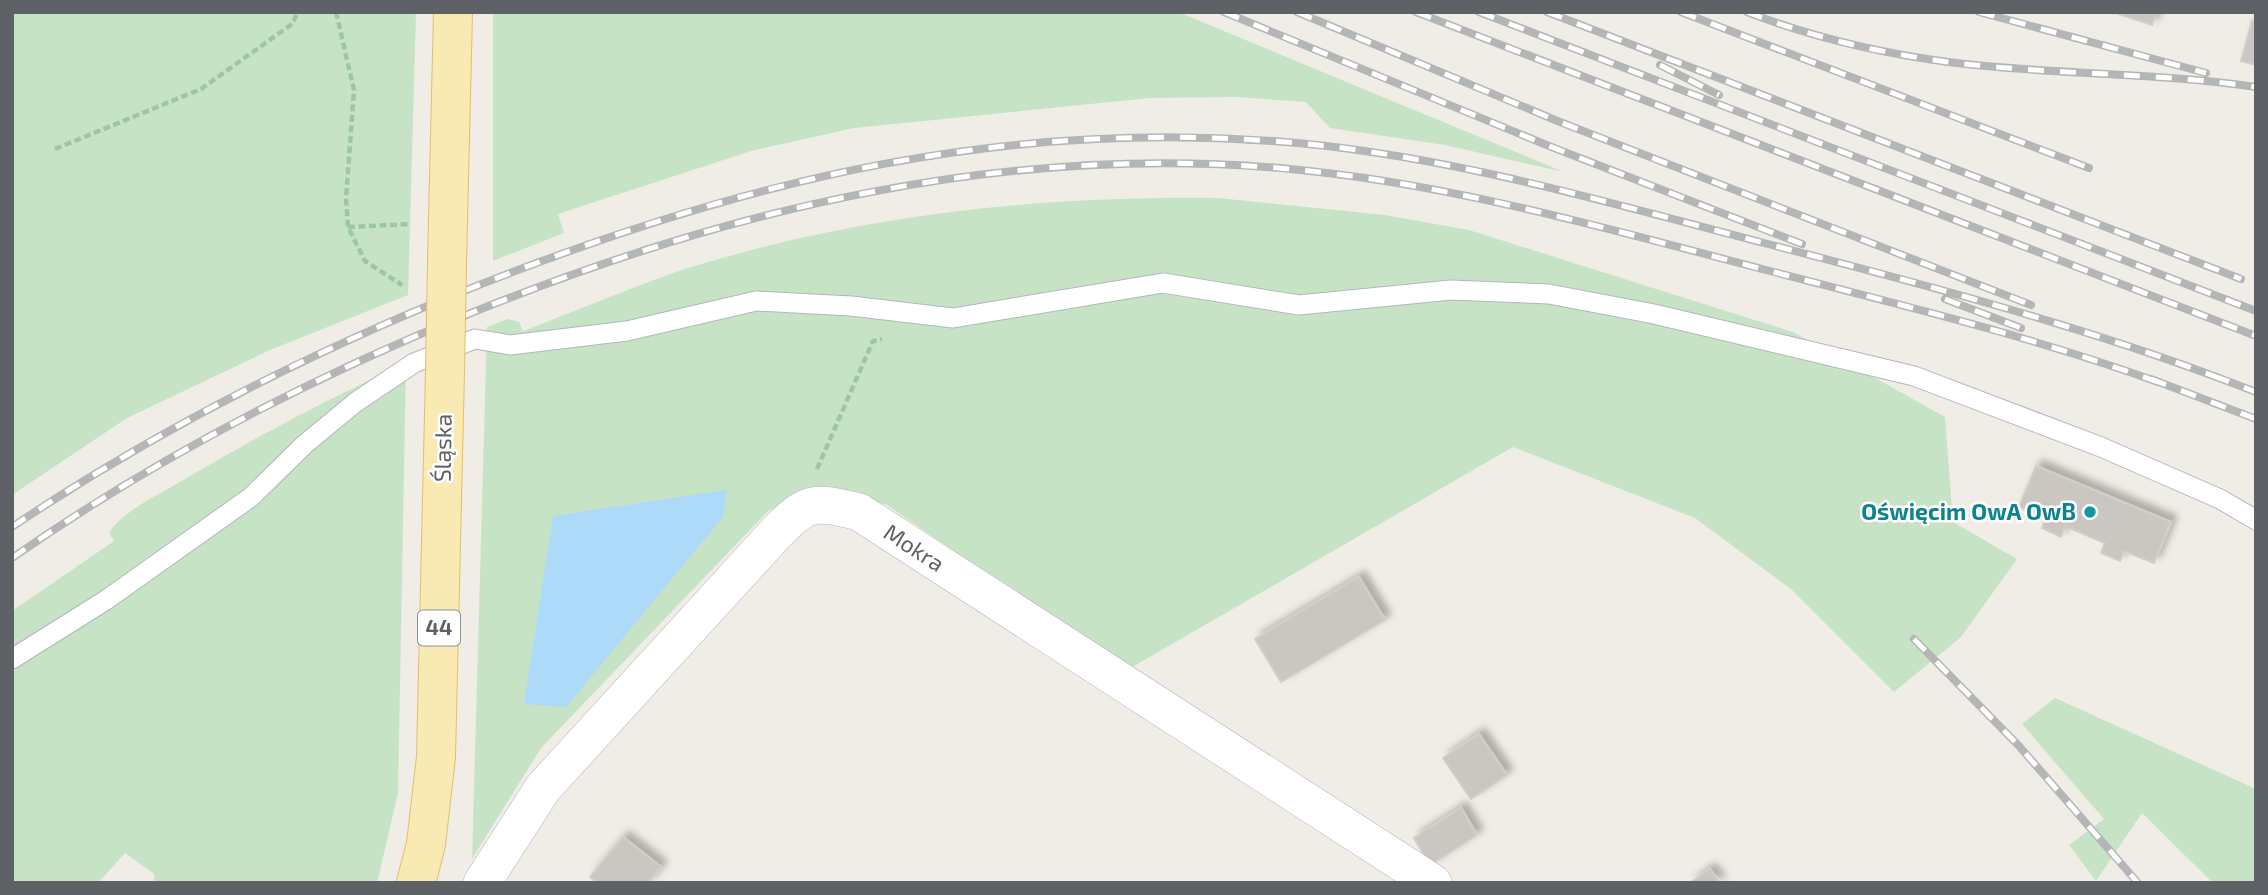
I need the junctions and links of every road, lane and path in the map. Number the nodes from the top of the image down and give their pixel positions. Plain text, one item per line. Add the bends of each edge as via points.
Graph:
1 (299, 12) edge
2 (336, 12) edge
3 (453, 12) edge
4 (55, 149) dead end
5 (422, 223) dead end
6 (348, 228) junction
7 (402, 285) dead end
8 (886, 337) dead end
9 (800, 509) junction
10 (2256, 520) edge
11 (12, 659) edge
12 (416, 883) edge
13 (482, 883) edge
14 (1433, 883) edge

1 - 4 path via 292,24 201,89
2 - 6 path via 354,90
3 - 12 main road, Śląska / 44, bridge via 436,757 426,844
5 - 6 path
6 - 7 path via 365,261
8 - 9 path via 873,341
9 - 13 street via 543,788
9 - 14 street, Mokra via 829,504 859,512
10 - 11 lane via 2220,499 2101,447 1914,376 1654,314 1549,294 1451,290 1299,305 1163,283 953,317 755,302 627,331 510,345 475,339 414,363 356,402 251,497 106,600

